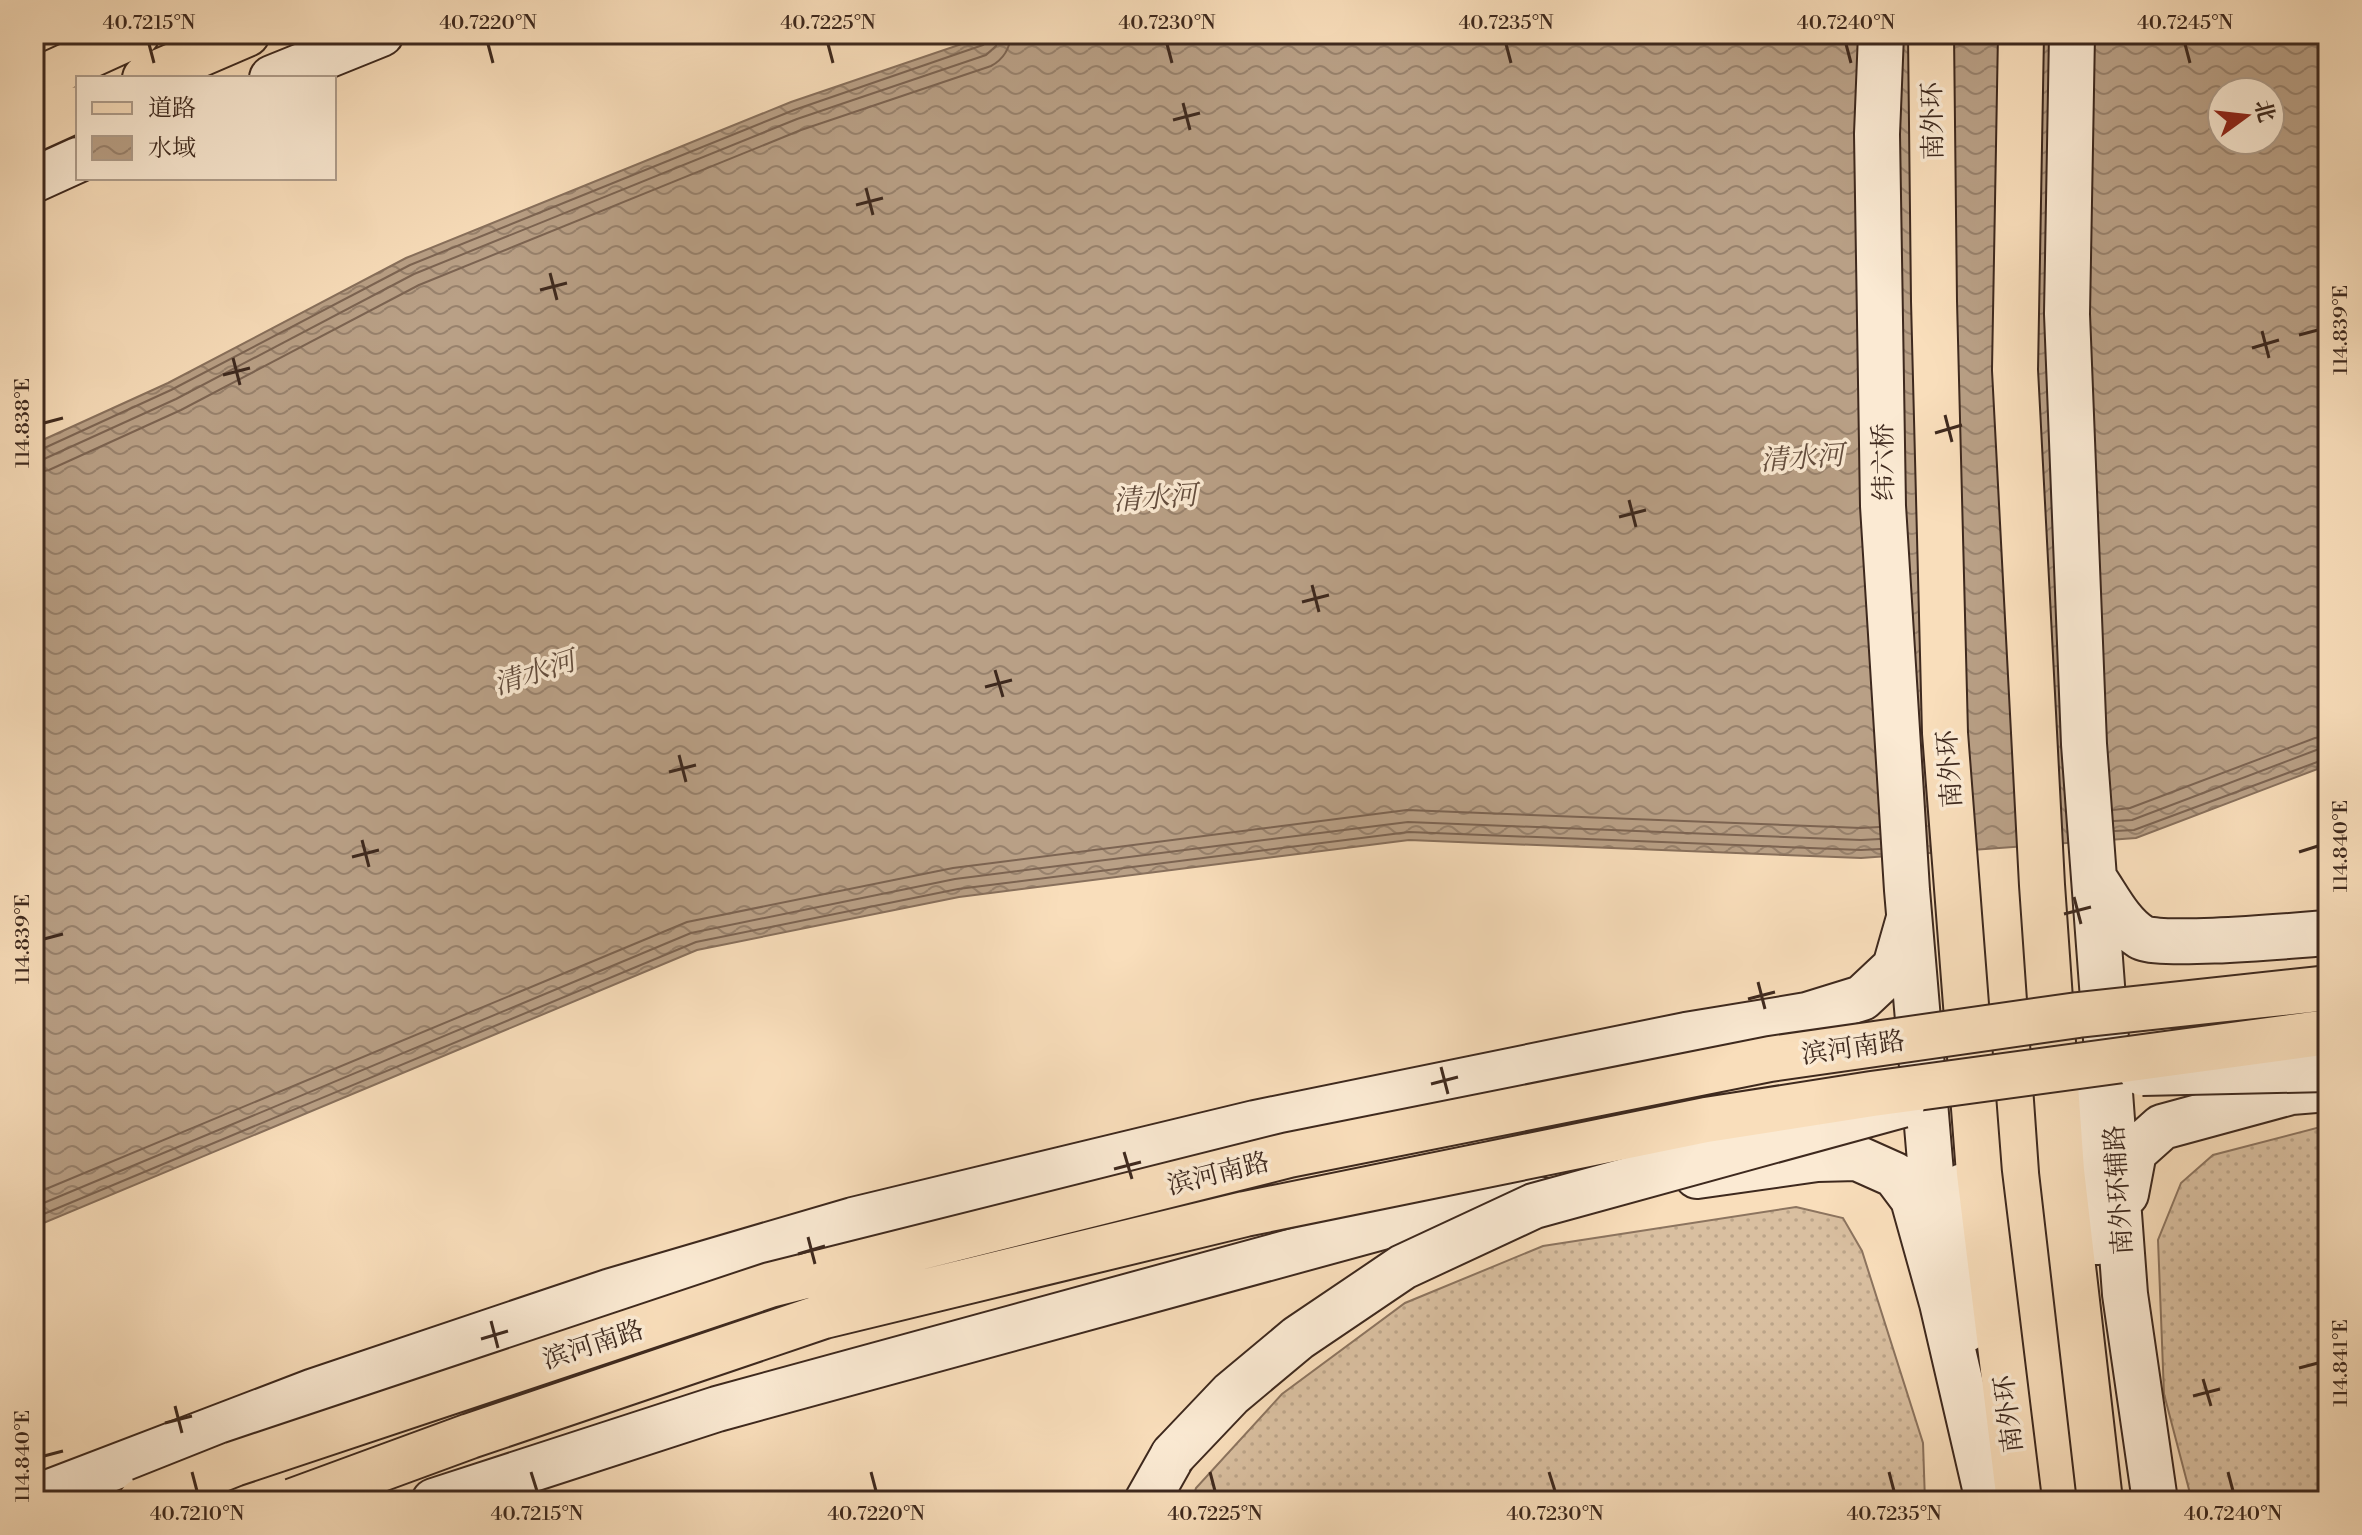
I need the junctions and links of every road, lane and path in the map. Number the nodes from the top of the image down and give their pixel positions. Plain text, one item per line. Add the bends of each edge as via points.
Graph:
1 (137, 34) edge
2 (247, 34) edge
3 (381, 34) edge
4 (1881, 34) edge
5 (1931, 34) edge
6 (2021, 34) edge
7 (2072, 34) edge
8 (150, 76) edge
9 (277, 76) edge
10 (34, 81) edge
11 (76, 110) edge
12 (34, 129) edge
13 (76, 161) edge
14 (34, 180) edge
15 (2094, 878) junction
16 (1957, 884) junction
17 (2042, 885) junction
18 (1908, 904) junction
19 (2328, 933) edge
20 (2328, 988) edge
21 (2328, 1032) edge
22 (2328, 1069) edge
23 (2011, 1075) junction
24 (2328, 1089) edge
25 (2120, 1224) junction
26 (2125, 1294) junction
27 (1942, 1303) junction
28 (2129, 1381) junction
29 (1967, 1411) junction
30 (2150, 1496) edge
31 (34, 1498) edge
32 (141, 1501) edge
33 (293, 1501) edge
34 (434, 1501) edge
35 (1147, 1501) edge
36 (1967, 1501) edge
37 (1988, 1501) edge
38 (2019, 1501) edge
39 (2100, 1501) edge

1 - 10 main road
2 - 8 main road
3 - 9 main road
4 - 18 main road, 纬六桥 via 1877,134 1883,506
5 - 16 main road, 南外环 via 1944,701
6 - 17 main road via 2015,370
7 - 15 main road via 2067,314
11 - 12 main road
13 - 14 main road
15 - 19 main road via 2124,922 2143,939
15 - 25 main road, 南外环辅路
16 - 29 main road
16 - 38 main road, 南外环 via 1979,1173
17 - 28 main road via 2092,1218
17 - 39 main road via 2062,1171
18 - 27 main road
18 - 31 main road via 1895,967 1862,998 1807,1015 1255,1123 853,1220 611,1291 314,1391
20 - 32 main road, 滨河南路, bridge via 2078,1015 1770,1059 1289,1155 770,1285 234,1464
21 - 23 main road, 滨河南路, bridge
22 - 23 main road, bridge
23 - 33 main road, 滨河南路, bridge via 1675,1127 1245,1214 839,1313
23 - 35 main road, bridge via 1534,1206 1403,1267 1298,1338 1231,1394 1173,1455
24 - 25 main road via 2291,1092 2162,1127 2134,1152
25 - 26 main road, 南外环辅路
26 - 28 main road
26 - 30 main road, 南外环辅路
27 - 29 main road
27 - 34 main road via 1913,1199 1895,1175 1857,1158 1817,1159 1422,1216 717,1409
27 - 36 main road
28 - 30 main road
29 - 36 main road
29 - 37 main road

